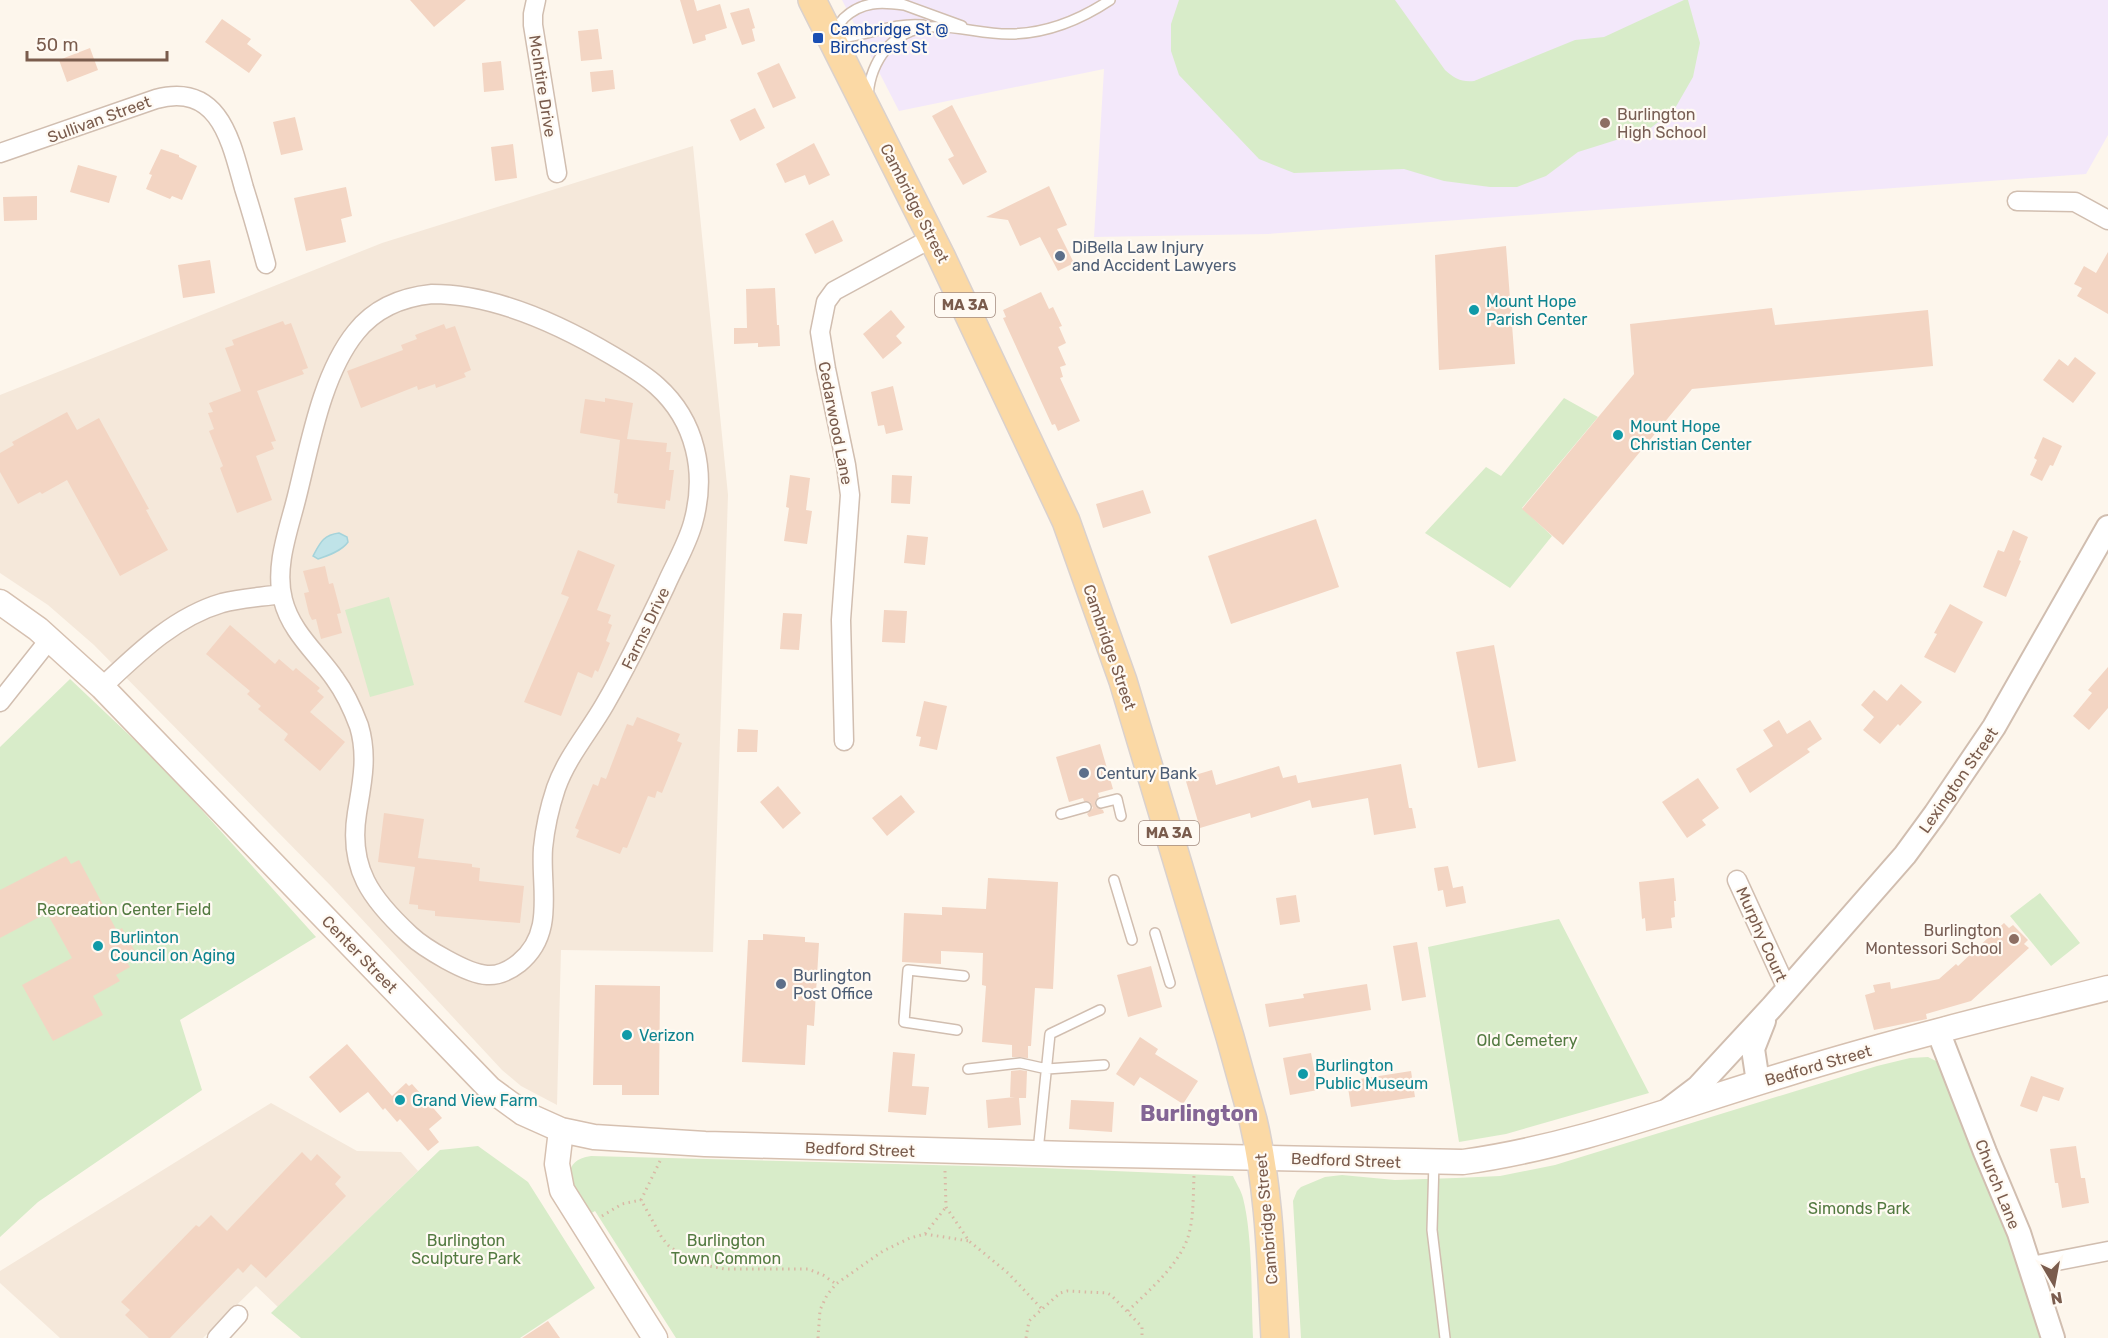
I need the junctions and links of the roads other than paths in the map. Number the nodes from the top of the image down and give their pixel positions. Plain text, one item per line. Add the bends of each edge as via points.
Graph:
1 (536, 0) edge
2 (812, 0) edge
3 (890, 0) edge
4 (1110, 0) edge
5 (904, 5) junction
6 (931, 27) junction
7 (982, 32) junction
8 (831, 39) junction
9 (867, 108) junction
10 (0, 153) edge
11 (557, 172) dead end
12 (2017, 201) dead end
13 (2108, 220) edge
14 (932, 238) junction
15 (266, 264) dead end
16 (2108, 527) edge
17 (281, 594) junction
18 (0, 602) edge
19 (50, 640) junction
20 (102, 687) junction
21 (0, 702) edge
22 (844, 741) dead end
23 (1101, 803) dead end
24 (1086, 807) dead end
25 (1061, 814) dead end
26 (1121, 816) dead end
27 (1114, 880) dead end
28 (1737, 880) dead end
29 (1155, 933) dead end
30 (1132, 940) dead end
31 (964, 976) dead end
32 (1170, 984) dead end
33 (2108, 988) edge
34 (1787, 989) junction
35 (1772, 1006) junction
36 (1100, 1010) dead end
37 (957, 1030) dead end
38 (1938, 1031) junction
39 (1104, 1065) dead end
40 (968, 1069) dead end
41 (1047, 1069) junction
42 (1758, 1082) junction
43 (1666, 1111) junction
44 (561, 1130) junction
45 (1038, 1154) junction
46 (1262, 1157) junction
47 (1434, 1162) junction
48 (2108, 1251) edge
49 (2031, 1266) junction
50 (238, 1315) dead end
51 (217, 1338) edge
52 (655, 1338) edge
53 (1275, 1338) edge
54 (1445, 1338) edge
55 (2054, 1338) edge

1 - 11 street, McIntire Drive via 533,25
2 - 8 main road, Cambridge Street / MA 3A
3 - 5 lane
4 - 7 lane via 1079,19 1050,29 1011,34
5 - 7 lane
5 - 8 lane via 876,2 857,8 833,31
6 - 7 lane
6 - 8 lane via 895,26
6 - 9 lane via 896,41 876,62 869,82
8 - 9 main road, Cambridge Street / MA 3A
9 - 14 main road, Cambridge Street / MA 3A
10 - 15 street, Sullivan Street via 156,99 176,96 200,102 219,117 228,132
12 - 13 street via 2075,202
14 - 22 street, Cedarwood Lane via 834,291 821,320 821,346 850,495 841,621
14 - 46 main road, Cambridge Street / MA 3A via 1066,521 1087,577 1161,804
16 - 34 street, Lexington Street via 1968,769 1905,855
17 - 17 street, Farms Drive via 282,557 326,391 355,333 376,313 397,301 432,294 476,298 578,336 657,386 690,431 696,448 699,485 693,522 629,661 560,778 543,847 543,926 530,953 504,972 474,972 420,944 392,919 369,890 355,847 364,768 360,730 343,690 295,628
17 - 20 street via 237,600 194,614 152,642
18 - 19 main road, Center Street
19 - 20 main road, Center Street
19 - 21 street
20 - 44 main road, Center Street via 472,1072 523,1113
23 - 26 lane via 1117,799
24 - 25 lane
27 - 30 lane
28 - 34 street, Murphy Court
29 - 32 lane
31 - 37 lane via 908,970 904,1022
33 - 38 main road, Bedford Street
34 - 35 street, Lexington Street
35 - 42 street, Lexington Street via 1753,1049
35 - 43 street, Lexington Street via 1698,1087
36 - 41 lane via 1050,1034
38 - 42 main road, Bedford Street
38 - 49 street, Church Lane
39 - 41 lane
40 - 41 lane via 1020,1063
41 - 45 lane
42 - 43 main road, Bedford Street
43 - 47 main road, Bedford Street via 1495,1158
44 - 45 main road, Bedford Street via 660,1142
44 - 52 main road via 557,1164 562,1190
45 - 46 main road, Bedford Street
46 - 47 main road, Bedford Street
46 - 53 main road, Cambridge Street / MA 3A
47 - 54 lane via 1432,1230
48 - 49 street
49 - 55 street, Church Lane
50 - 51 street

